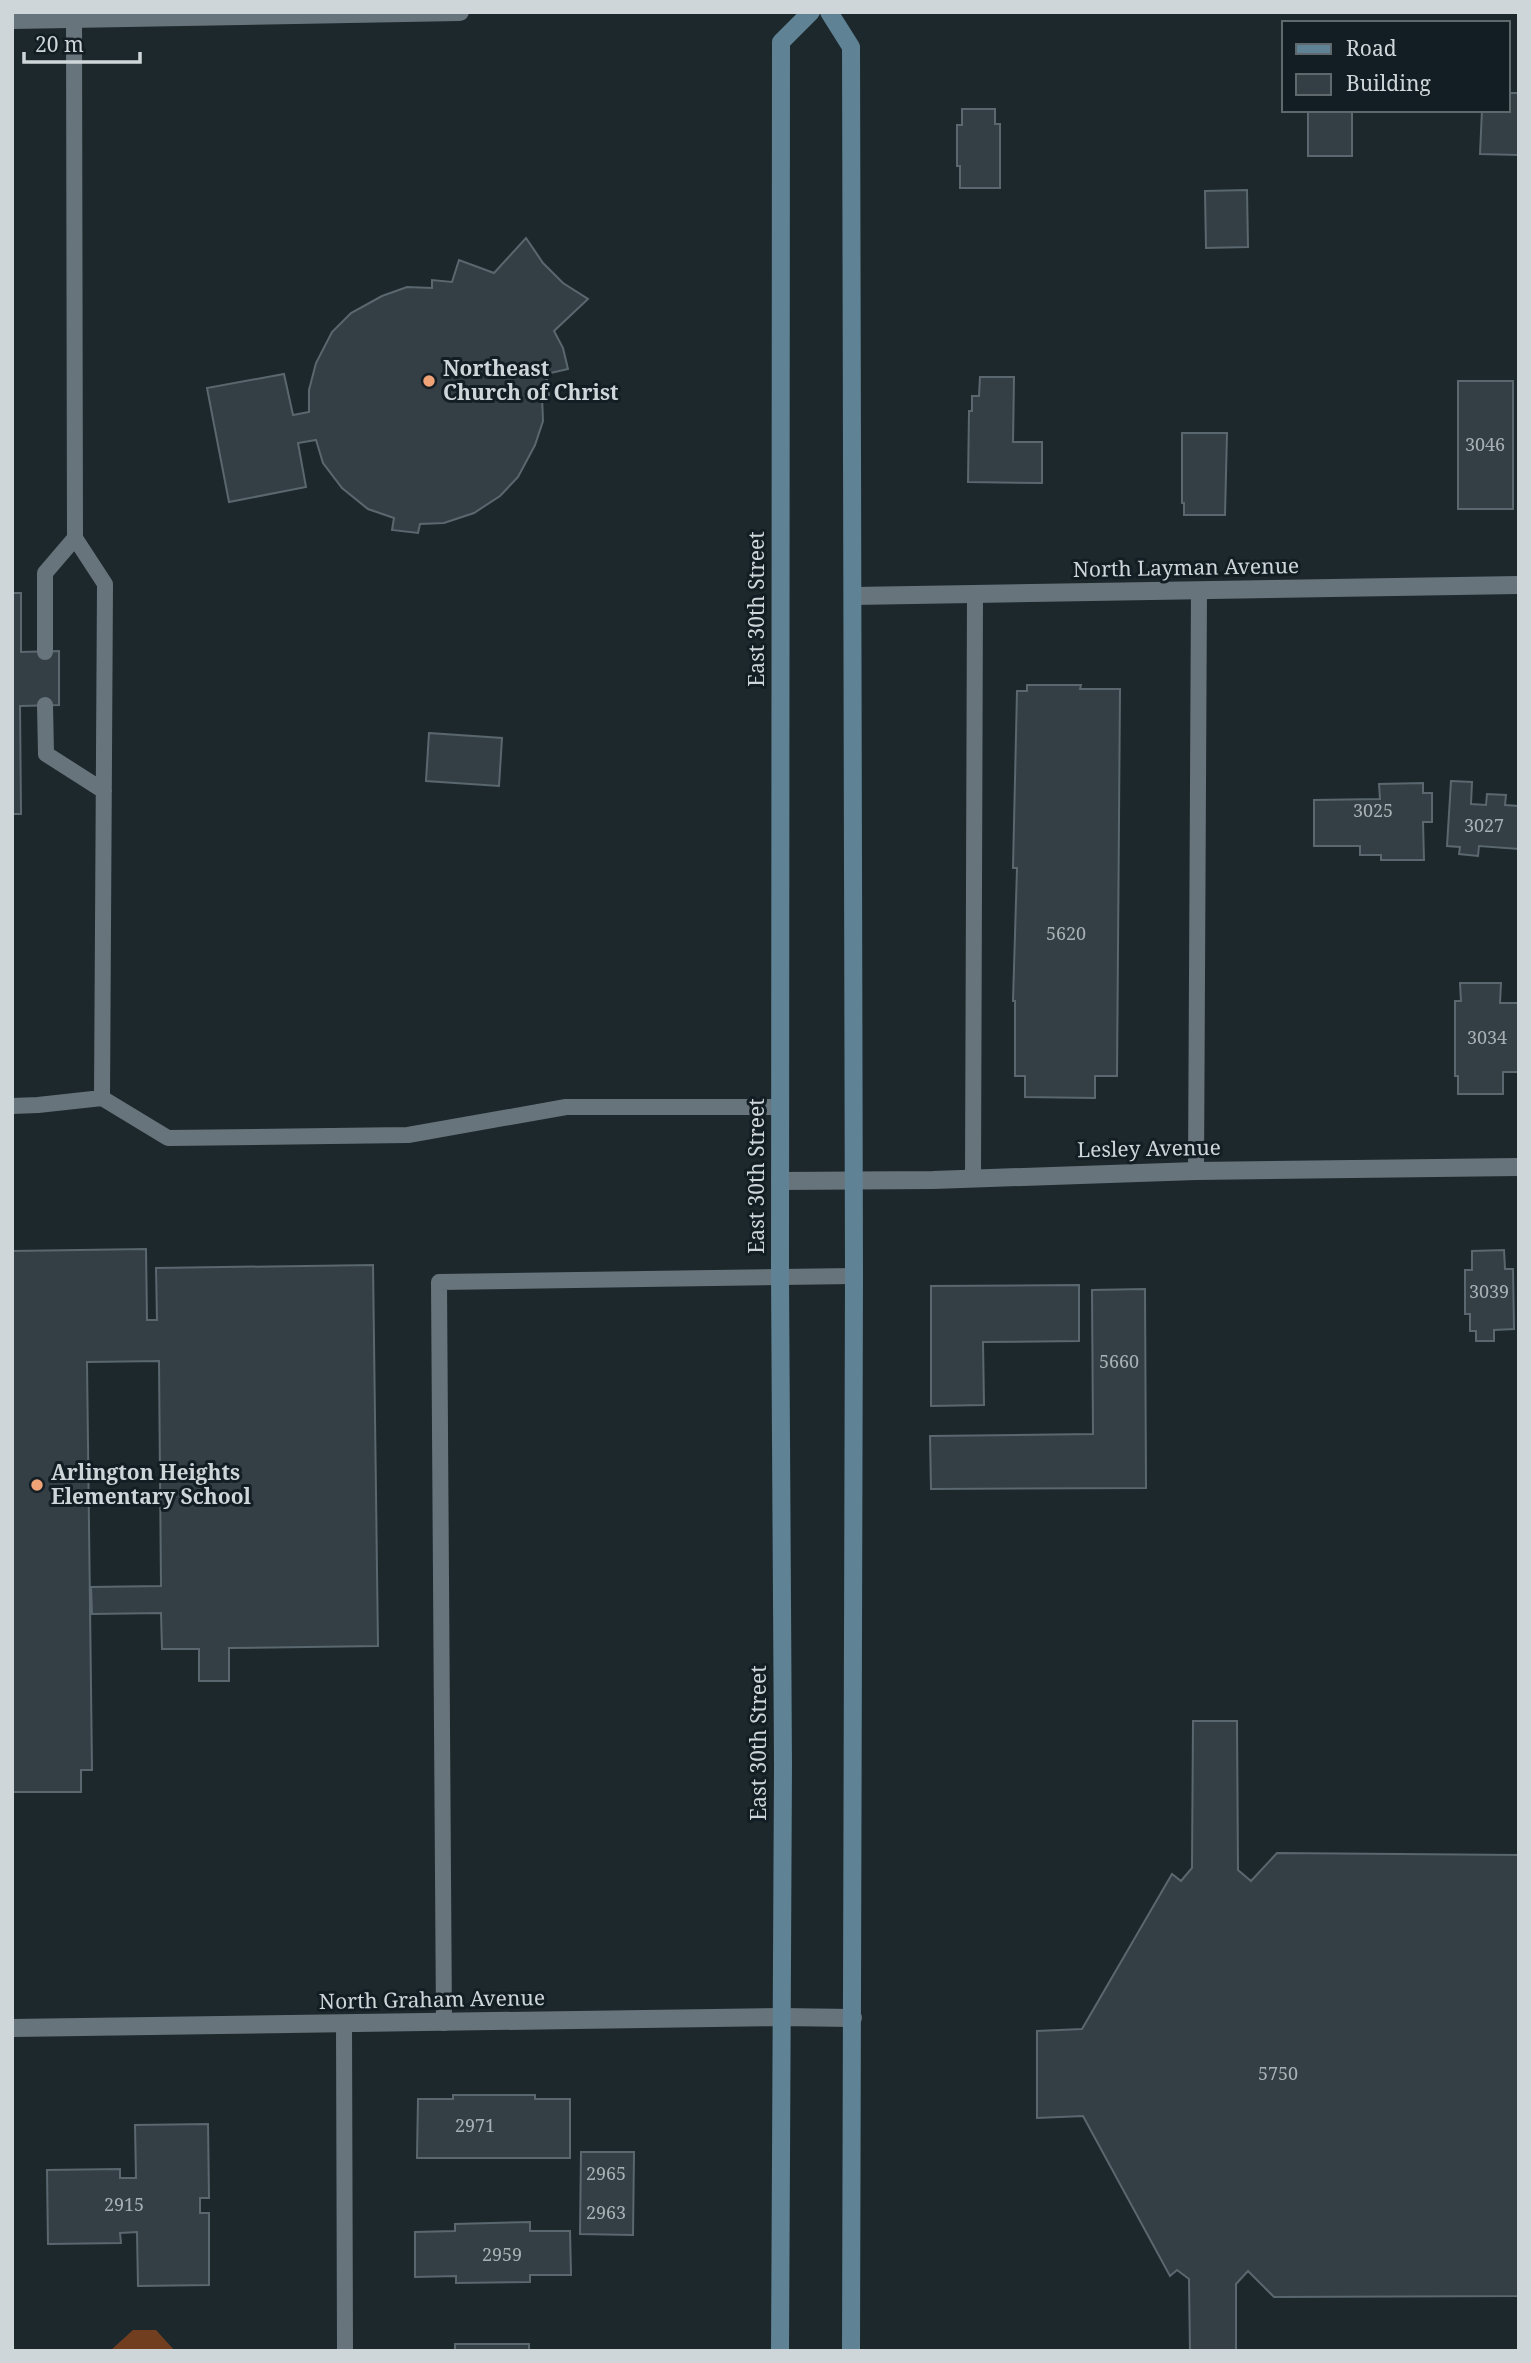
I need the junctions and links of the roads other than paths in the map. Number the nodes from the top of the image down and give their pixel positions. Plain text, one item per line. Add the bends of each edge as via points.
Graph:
1 (460, 12) edge
2 (811, 12) edge
3 (829, 12) edge
4 (74, 19) junction
5 (12, 20) edge
6 (75, 537) junction
7 (1519, 585) edge
8 (1199, 590) junction
9 (975, 594) junction
10 (853, 596) junction
11 (45, 652) dead end
12 (45, 705) dead end
13 (104, 791) junction
14 (102, 1098) junction
15 (12, 1106) edge
16 (780, 1107) junction
17 (1519, 1167) edge
18 (1196, 1171) junction
19 (973, 1178) junction
20 (780, 1181) junction
21 (853, 1181) junction
22 (854, 1276) junction
23 (780, 1277) junction
24 (780, 2017) junction
25 (852, 2018) junction
26 (444, 2023) junction
27 (344, 2024) junction
28 (12, 2028) edge
29 (345, 2351) edge
30 (780, 2351) edge
31 (851, 2351) edge

1 - 4 street
2 - 16 main road, East 30th Street via 782,42
3 - 10 main road via 851,47
4 - 5 street
4 - 6 lane
6 - 11 lane via 45,573
6 - 13 lane via 105,584
7 - 8 street, North Layman Avenue
8 - 9 street, North Layman Avenue
8 - 18 lane
9 - 10 street, North Layman Avenue
9 - 19 lane
10 - 21 main road
12 - 13 lane via 46,754
13 - 14 lane
14 - 15 lane
14 - 16 lane via 168,1138 408,1135 566,1107
16 - 20 main road, East 30th Street
17 - 18 street, Lesley Avenue
18 - 19 street, Lesley Avenue
19 - 21 street, Lesley Avenue
20 - 21 street, Lesley Avenue
20 - 23 main road, East 30th Street
21 - 22 main road
22 - 23 lane
22 - 25 main road
23 - 24 main road, East 30th Street
23 - 26 lane via 439,1282
24 - 25 street, North Graham Avenue
24 - 26 street, North Graham Avenue
24 - 30 main road, East 30th Street
25 - 31 main road
26 - 27 street, North Graham Avenue
27 - 28 street, North Graham Avenue
27 - 29 lane

